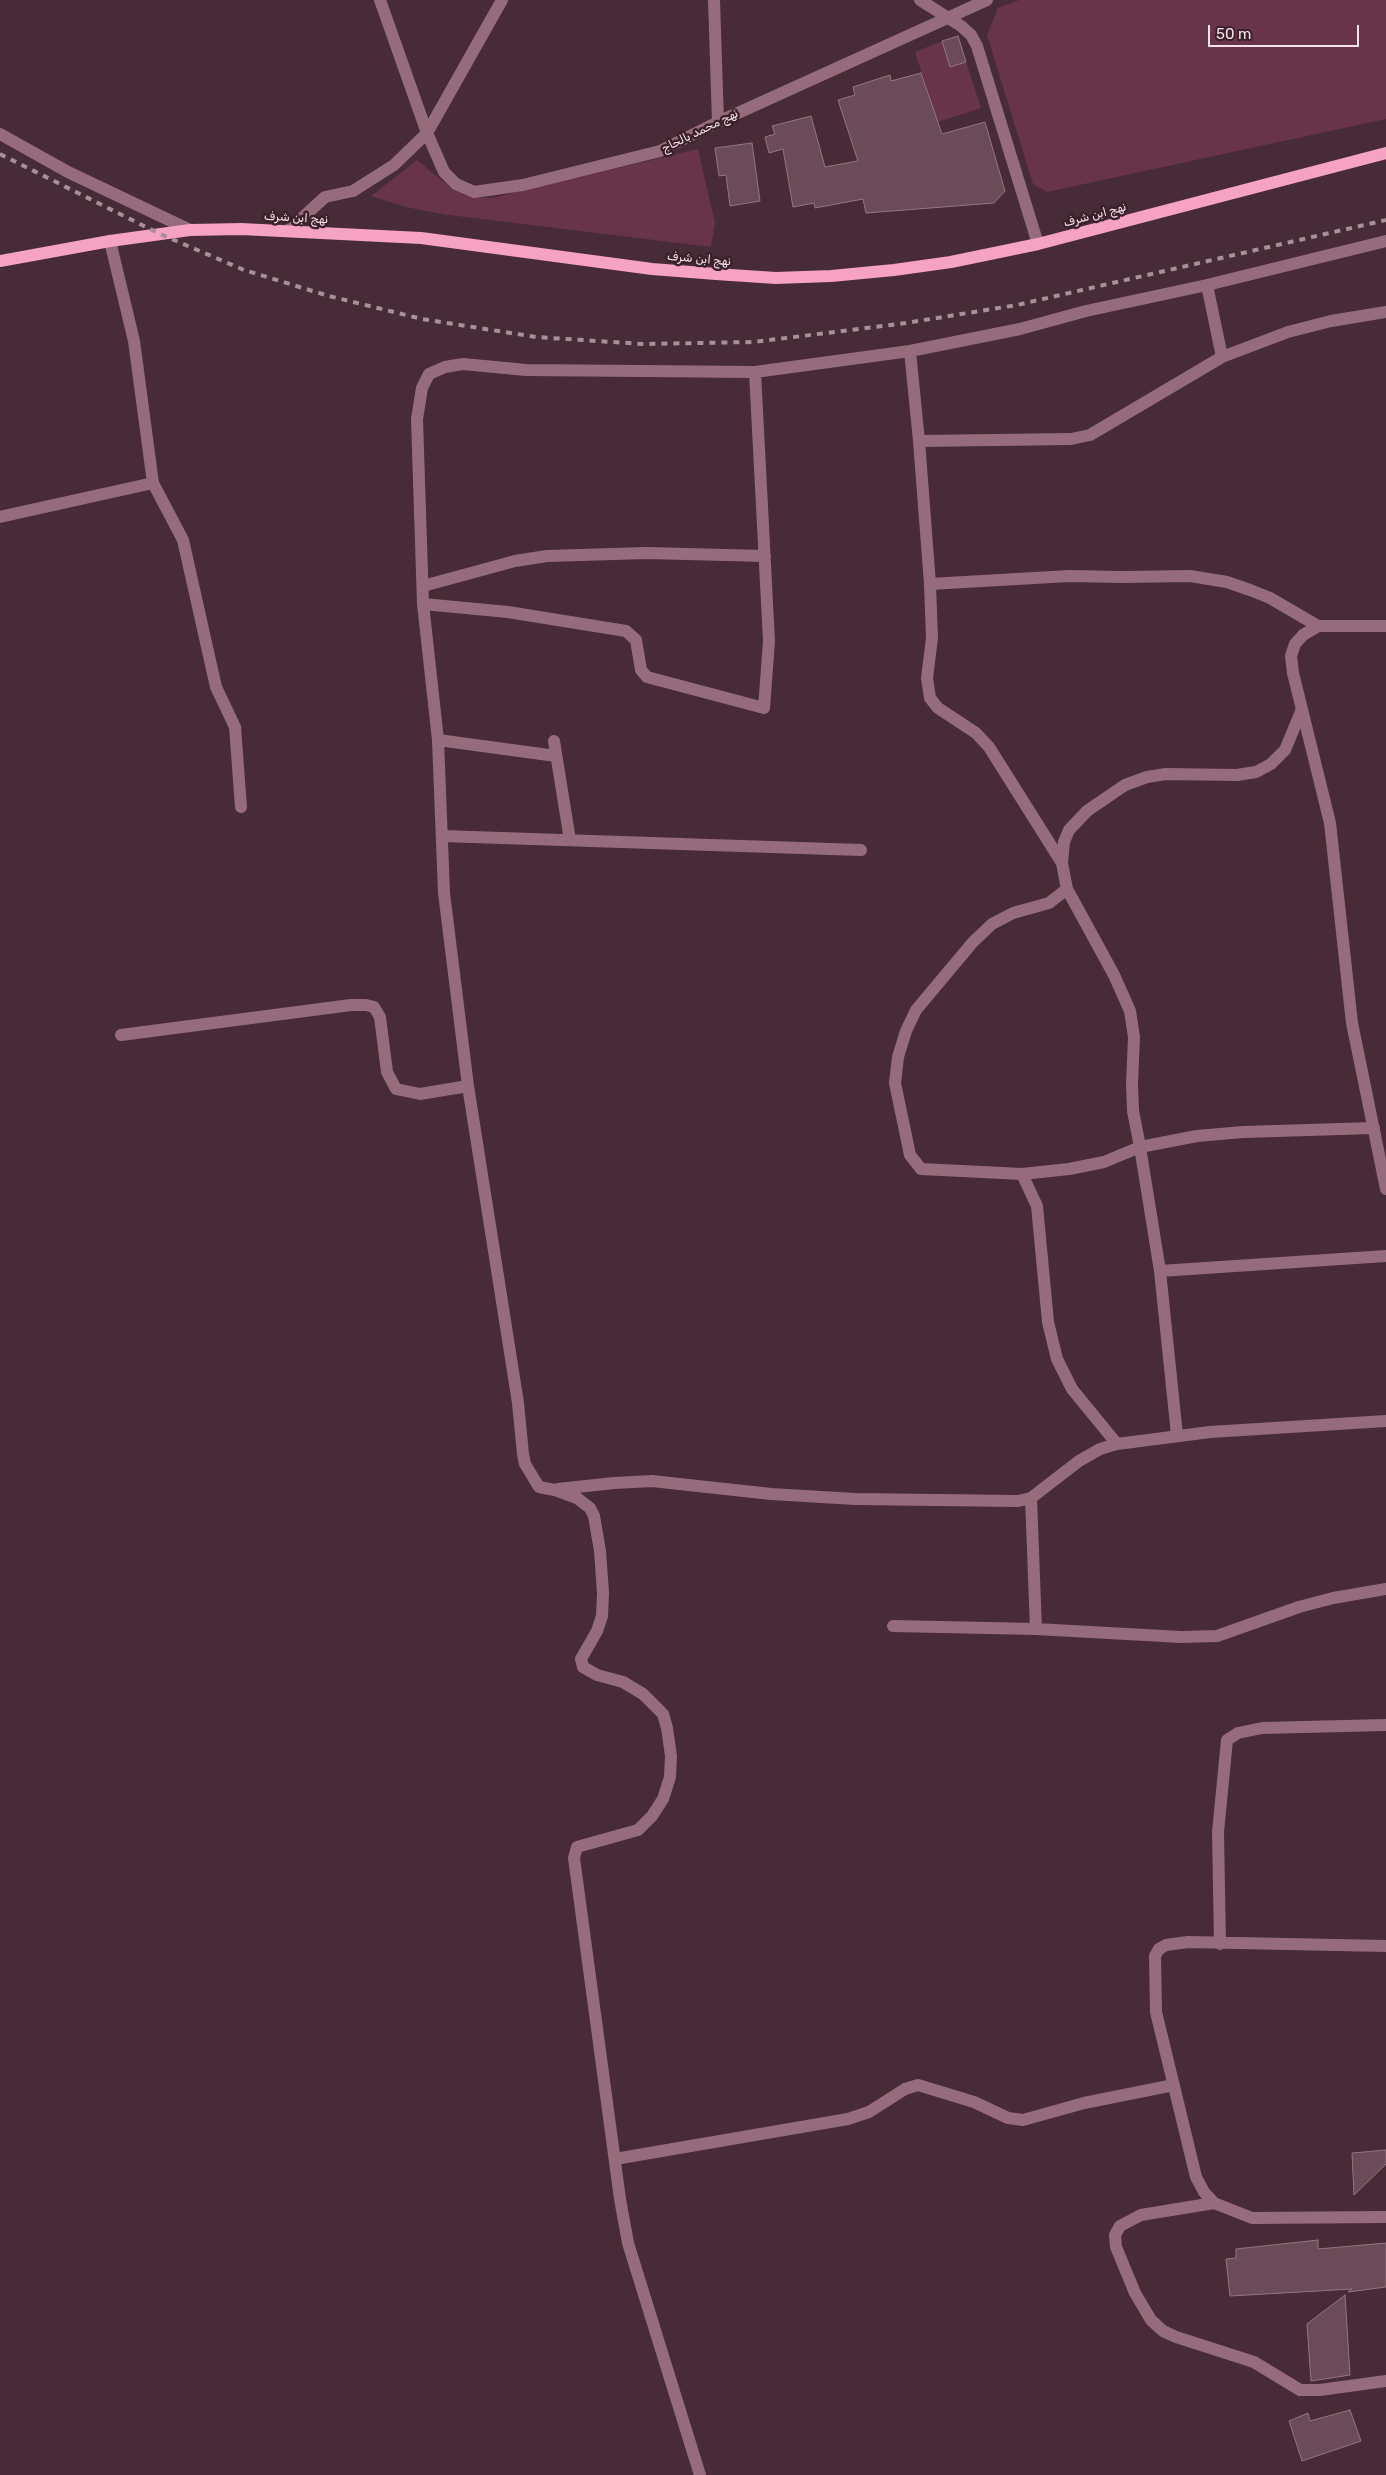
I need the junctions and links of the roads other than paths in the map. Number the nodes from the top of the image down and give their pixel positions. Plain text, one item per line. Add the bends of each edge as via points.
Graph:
1 (380, 0) edge
2 (502, 0) edge
3 (714, 0) edge
4 (920, 0) edge
5 (986, 0) edge
6 (947, 17) junction
7 (718, 122) junction
8 (0, 134) edge
9 (426, 134) junction
10 (1386, 153) edge
11 (190, 230) junction
12 (288, 231) junction
13 (110, 241) junction
14 (1386, 241) edge
15 (1038, 244) junction
16 (0, 260) edge
17 (1206, 285) junction
18 (1386, 312) edge
19 (910, 351) junction
20 (1222, 357) junction
21 (755, 372) junction
22 (919, 441) junction
23 (153, 483) junction
24 (0, 517) edge
25 (764, 556) junction
26 (930, 584) junction
27 (423, 586) junction
28 (423, 604) junction
29 (1318, 626) junction
30 (1386, 626) edge
31 (1302, 709) junction
32 (438, 740) junction
33 (554, 741) dead end
34 (556, 756) junction
35 (241, 807) dead end
36 (442, 836) junction
37 (570, 840) junction
38 (861, 850) dead end
39 (1062, 863) junction
40 (1067, 889) junction
41 (121, 1034) dead end
42 (468, 1086) junction
43 (1374, 1128) junction
44 (1140, 1147) junction
45 (1022, 1174) junction
46 (1386, 1189) edge
47 (1386, 1256) edge
48 (1160, 1271) junction
49 (1386, 1422) edge
50 (1177, 1435) junction
51 (1117, 1444) junction
52 (555, 1490) junction
53 (1031, 1498) junction
54 (1386, 1589) edge
55 (894, 1626) dead end
56 (1036, 1629) junction
57 (1386, 1725) edge
58 (1220, 1944) junction
59 (1386, 1946) edge
60 (1174, 2085) junction
61 (615, 2159) junction
62 (1214, 2203) junction
63 (1386, 2217) edge
64 (1386, 2381) edge
65 (700, 2475) edge

1 - 9 street, نهج محمد بالحاج
2 - 9 street
3 - 7 street
4 - 6 street
5 - 6 street, نهج محمد بالحاج
6 - 7 street, نهج محمد بالحاج
6 - 15 street via 971,35 977,46
7 - 9 street, نهج محمد بالحاج via 660,151 524,184 474,192 456,184 444,172
8 - 11 street via 68,172
9 - 12 street via 394,165 353,191 325,197
10 - 15 main road, نهج ابن شرف
11 - 12 main road, نهج ابن شرف
11 - 13 main road, نهج ابن شرف
12 - 15 main road, نهج ابن شرف via 421,238 652,268 776,278 894,270
13 - 16 main road, نهج ابن شرف
13 - 23 street via 134,341
14 - 17 street
17 - 19 street
17 - 20 street
18 - 20 street via 1288,332
19 - 21 street
19 - 22 street
20 - 22 street via 1090,435 1071,439
21 - 25 street
21 - 27 street via 526,370 463,364 429,374 422,388 417,419
22 - 26 street
23 - 24 street
23 - 35 street via 183,540 216,687 235,727
25 - 27 street via 646,553 547,556 515,560
25 - 28 street via 769,641 764,708 647,677 641,670 636,640 626,630 508,612
26 - 29 street via 1068,576 1190,576 1227,582 1250,590
26 - 39 street via 930,698 938,708 976,733 989,747
27 - 28 street
28 - 32 street
29 - 30 street
29 - 31 street via 1303,635 1291,656
31 - 39 street via 1285,750 1271,764 1256,772 1147,777 1107,796 1069,830
31 - 43 street via 1330,823 1352,1024
32 - 34 street
32 - 36 street
33 - 34 street
34 - 37 street
36 - 37 street
36 - 42 street via 444,893
37 - 38 street
39 - 40 street
40 - 44 street via 1114,974 1130,1011 1134,1037 1133,1102
40 - 45 street via 1049,903 1000,918 973,942 916,1010 896,1069 898,1103 907,1145 921,1169
41 - 42 street via 366,1005 374,1007 380,1017 387,1072 396,1088 420,1094
42 - 52 street via 525,1464 539,1487
43 - 44 street via 1243,1132 1197,1136
43 - 46 street
44 - 45 street via 1104,1162
44 - 48 street
45 - 51 street via 1037,1206 1048,1322 1057,1359 1072,1389
47 - 48 street
48 - 50 street
49 - 50 street
50 - 51 street
51 - 53 street via 1079,1461
52 - 53 street via 652,1482 855,1499 978,1502
52 - 61 street via 577,1498 590,1508 598,1533 602,1616 581,1660 583,1666 598,1675 634,1687 656,1705 663,1714 671,1756 670,1777 663,1799 642,1827 621,1836 581,1845 574,1853
53 - 56 street
54 - 56 street via 1298,1607 1217,1636
55 - 56 street
57 - 58 street via 1262,1728 1238,1733 1227,1740 1218,1832
58 - 59 street
58 - 60 street via 1171,1944 1160,1949 1155,1956 1156,2012
60 - 61 street via 1092,2101 1023,2120 1008,2118 974,2102 918,2085 905,2089 869,2112 848,2119
60 - 62 street via 1196,2176
61 - 65 street via 628,2243
62 - 63 street via 1236,2213 1260,2218
62 - 64 street via 1141,2215 1120,2226 1116,2247 1135,2293 1151,2320 1176,2338 1254,2362 1300,2390

